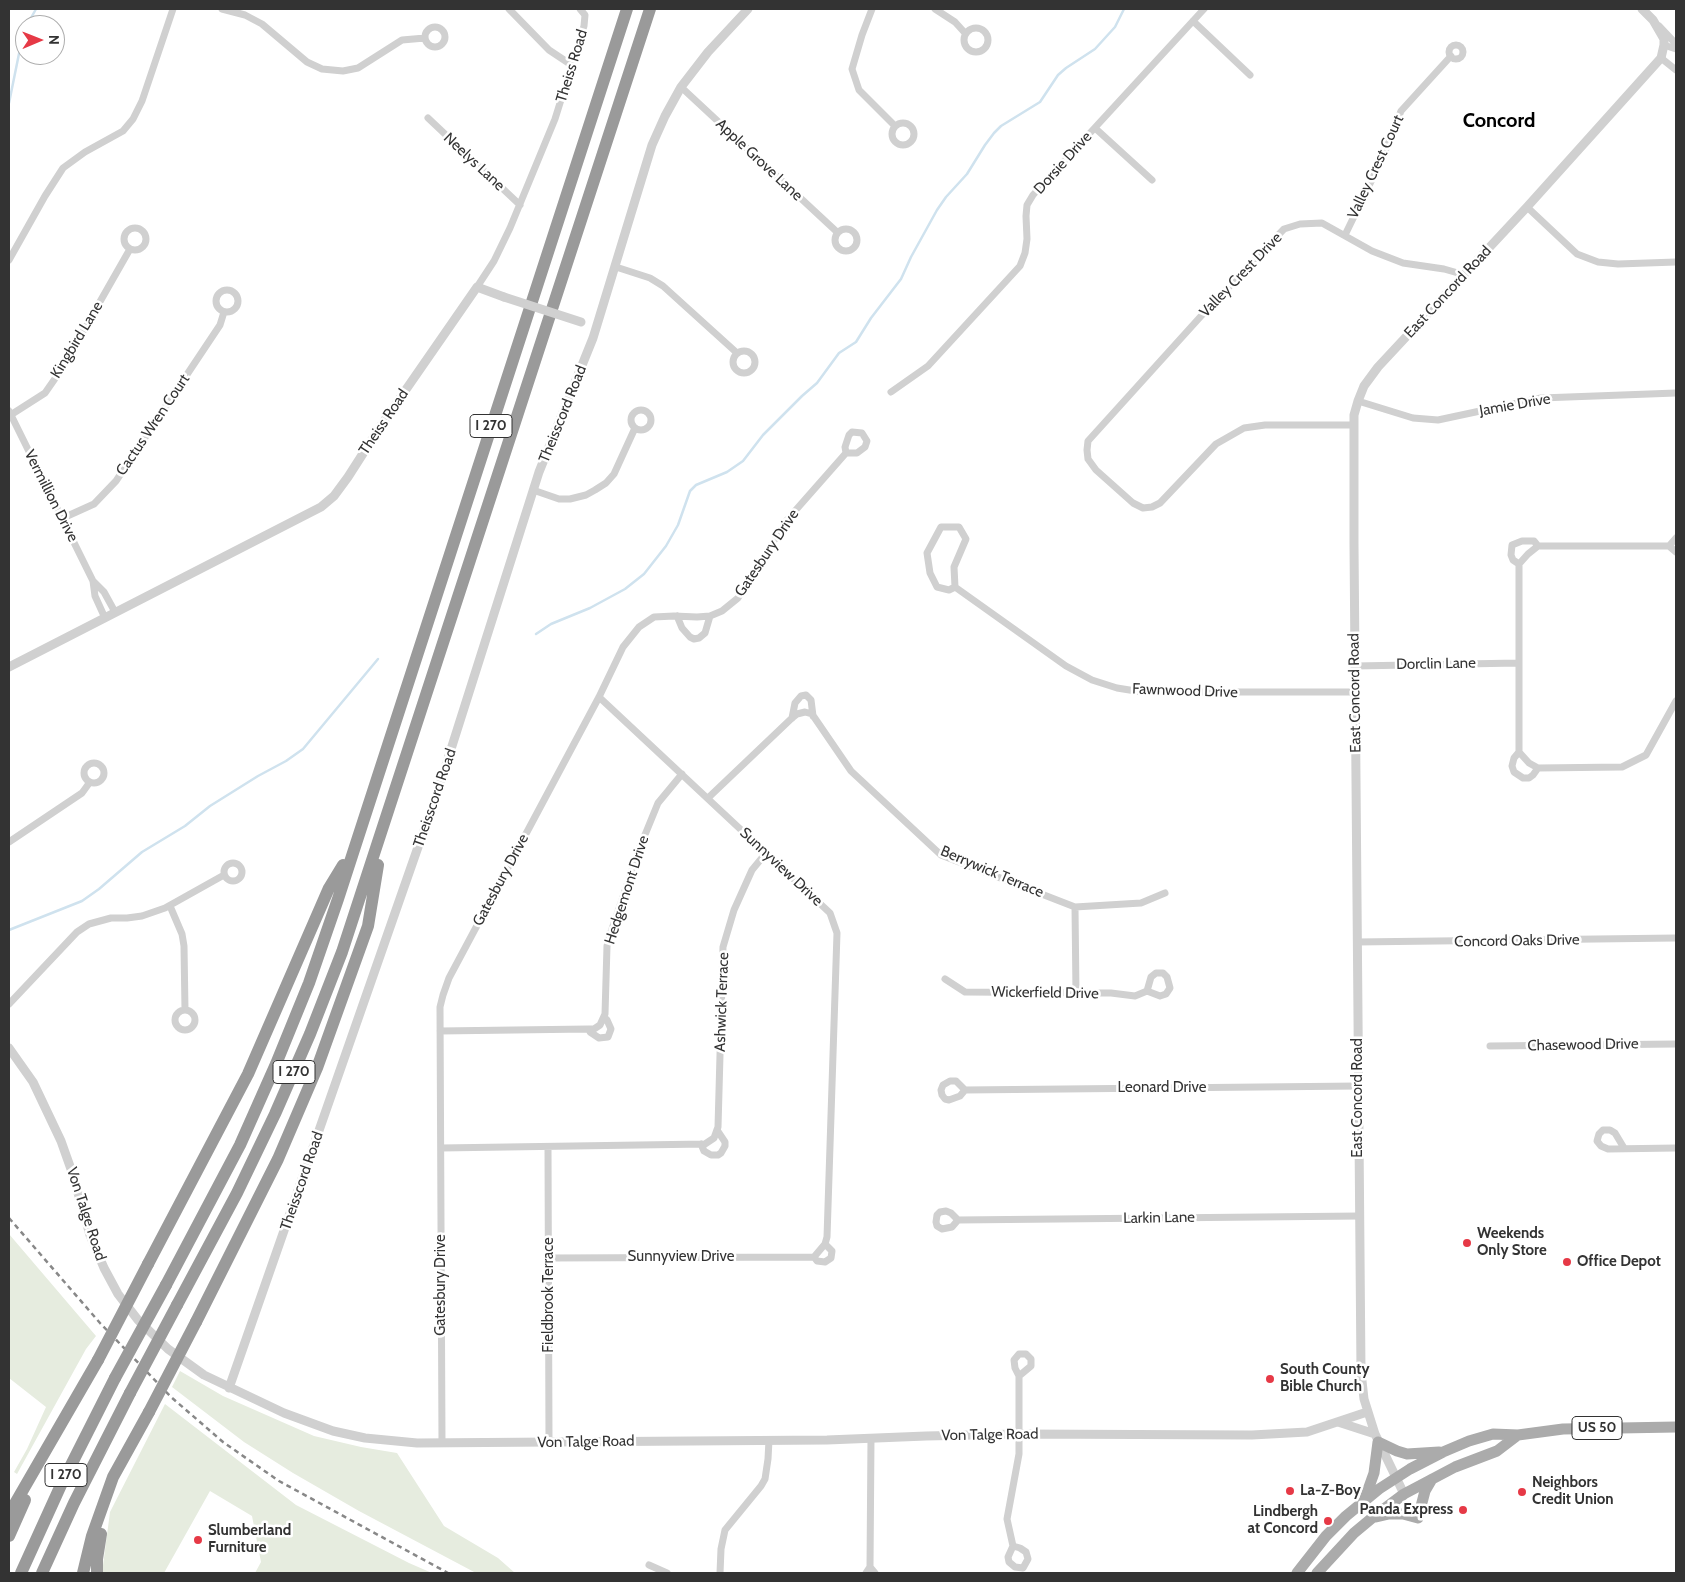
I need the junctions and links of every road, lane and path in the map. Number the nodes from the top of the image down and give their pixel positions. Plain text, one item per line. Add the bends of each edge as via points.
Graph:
1 (173, 9) edge
2 (222, 9) edge
3 (509, 9) edge
4 (580, 9) edge
5 (627, 9) edge
6 (650, 9) edge
7 (748, 9) edge
8 (872, 9) edge
9 (936, 9) edge
10 (1204, 9) edge
11 (1642, 9) edge
12 (1653, 20) junction
13 (1193, 21) junction
14 (965, 33) dead end
15 (425, 38) dead end
16 (1676, 44) edge
17 (1664, 45) junction
18 (1676, 49) edge
19 (1451, 56) dead end
20 (1661, 58) junction
21 (573, 66) junction
22 (1676, 70) edge
23 (1250, 75) dead end
24 (681, 87) junction
25 (428, 118) dead end
26 (896, 126) dead end
27 (1095, 128) junction
28 (1152, 180) dead end
29 (520, 205) junction
30 (1527, 207) junction
31 (837, 232) dead end
32 (1345, 235) junction
33 (130, 250) dead end
34 (9, 260) edge
35 (1676, 262) edge
36 (616, 267) junction
37 (1465, 275) junction
38 (477, 287) junction
39 (224, 312) dead end
40 (596, 327) junction
41 (737, 353) dead end
42 (891, 392) dead end
43 (1676, 393) edge
44 (1358, 401) junction
45 (9, 414) edge
46 (1354, 424) junction
47 (635, 428) dead end
48 (846, 453) dead end
49 (533, 490) junction
50 (63, 518) junction
51 (1676, 538) edge
52 (1538, 546) junction
53 (1669, 546) junction
54 (1676, 552) edge
55 (1519, 564) junction
56 (93, 581) junction
57 (955, 587) junction
58 (115, 612) junction
59 (678, 616) junction
60 (710, 616) junction
61 (105, 618) junction
62 (1518, 663) junction
63 (1355, 666) junction
64 (9, 667) edge
65 (1355, 692) junction
66 (599, 697) junction
67 (1676, 701) edge
68 (814, 716) junction
69 (792, 718) junction
70 (1519, 752) junction
71 (1538, 768) junction
72 (682, 774) junction
73 (90, 782) dead end
74 (708, 798) junction
75 (384, 828) junction
76 (9, 842) edge
77 (356, 843) junction
78 (766, 854) junction
79 (224, 875) dead end
80 (1165, 893) dead end
81 (170, 906) junction
82 (1075, 906) junction
83 (1676, 938) edge
84 (1357, 942) junction
85 (945, 979) dead end
86 (1147, 990) dead end
87 (1076, 994) junction
88 (9, 1004) edge
89 (185, 1010) dead end
90 (604, 1016) junction
91 (589, 1029) junction
92 (440, 1031) junction
93 (1676, 1044) edge
94 (1490, 1046) dead end
95 (9, 1048) edge
96 (1358, 1086) junction
97 (965, 1090) dead end
98 (717, 1130) junction
99 (700, 1144) junction
100 (548, 1147) junction
101 (441, 1148) junction
102 (1624, 1148) dead end
103 (1676, 1148) edge
104 (1359, 1216) junction
105 (958, 1220) dead end
106 (825, 1244) junction
107 (814, 1256) junction
108 (549, 1258) junction
109 (1019, 1376) dead end
110 (229, 1388) junction
111 (1367, 1412) junction
112 (1337, 1422) junction
113 (1676, 1427) edge
114 (1019, 1434) junction
115 (1518, 1436) junction
116 (871, 1438) junction
117 (1377, 1438) junction
118 (769, 1440) junction
119 (549, 1442) junction
120 (442, 1443) junction
121 (1443, 1452) junction
122 (41, 1460) junction
123 (113, 1477) junction
124 (1396, 1478) junction
125 (1432, 1478) junction
126 (1404, 1494) junction
127 (1364, 1501) junction
128 (9, 1514) edge
129 (1372, 1518) junction
130 (9, 1536) edge
131 (1013, 1546) dead end
132 (649, 1565) dead end
133 (868, 1570) edge
134 (21, 1573) edge
135 (42, 1573) edge
136 (83, 1573) edge
137 (97, 1573) edge
138 (667, 1573) edge
139 (720, 1573) edge
140 (875, 1573) edge
141 (1297, 1573) edge
142 (1317, 1573) edge

1 - 34 street via 133,119 123,131 63,168
2 - 15 street via 262,24 307,62 322,69 358,68 402,40
3 - 21 street via 549,50
4 - 21 street, Theiss Road via 585,15 584,26
5 - 77 highway, I 270
6 - 75 highway, I 270
7 - 24 street
8 - 26 street via 852,69 859,90
9 - 14 street
10 - 13 street, Dorsie Drive
11 - 12 street
12 - 16 street
12 - 17 street
13 - 23 street
13 - 27 street, Dorsie Drive
17 - 18 street
17 - 20 street, East Concord Road
19 - 32 street, Valley Crest Court via 1401,111
20 - 22 street
20 - 30 street, East Concord Road
21 - 29 street, Theiss Road
24 - 31 street, Apple Grove Lane
24 - 36 street via 652,145
25 - 29 street, Neelys Lane
27 - 28 street
27 - 42 street, Dorsie Drive via 1032,195 1027,205 1027,239 1020,266 928,366
29 - 38 street, Theiss Road via 498,254
30 - 35 street via 1577,254 1598,262
30 - 37 street, East Concord Road
32 - 37 street, Valley Crest Drive via 1372,251 1403,263
32 - 46 street, Valley Crest Drive via 1322,224 1300,224 1284,229 1088,441 1088,459 1133,503 1143,508 1152,507 1160,503 1216,444 1244,428
33 - 45 street, Kingbird Lane via 45,393
36 - 40 street
36 - 41 street via 650,278 663,286
37 - 44 street, East Concord Road via 1378,367
38 - 40 street, bridge
38 - 58 street, Theiss Road via 348,477 327,502 302,518
39 - 50 street, Cactus Wren Court via 220,325 116,481 94,504
40 - 49 street, Theisscord Road
43 - 44 street, Jamie Drive via 1541,398 1438,420 1413,418
44 - 46 street, East Concord Road
45 - 50 street, Vermillion Drive
46 - 63 street, East Concord Road
47 - 49 street via 614,474 595,490 570,499
48 - 60 street, Gatesbury Drive via 786,520 738,598
49 - 110 street, Theisscord Road via 439,787
50 - 56 street, Vermillion Drive
51 - 53 street
52 - 53 street
52 - 55 street
52 - 55 street via 1534,541 1512,545 1511,555
53 - 54 street
55 - 62 street
56 - 58 street, Vermillion Drive via 104,592
56 - 61 street, Vermillion Drive via 95,596
57 - 57 street, Fawnwood Drive via 954,567 966,539 959,527 942,528 927,553 930,573 937,586 949,590
57 - 65 street, Fawnwood Drive via 1066,666 1092,680 1117,688 1142,692
58 - 61 street, Theiss Road
59 - 60 street, Gatesbury Drive
59 - 60 street via 682,628 694,639 705,633
59 - 66 street, Gatesbury Drive via 654,617 639,627 623,647
61 - 64 street, Theiss Road
62 - 63 street, Dorclin Lane
62 - 70 street
63 - 65 street, East Concord Road
65 - 84 street, East Concord Road
66 - 72 street, Sunnyview Drive
66 - 92 street, Gatesbury Drive via 449,978 442,995
67 - 71 street via 1646,755 1622,767
68 - 69 street via 805,712
68 - 69 street, Berrywick Terrace via 812,700 806,695 795,703
68 - 82 street, Berrywick Terrace via 851,771 941,855
69 - 74 street, Berrywick Terrace
70 - 71 street via 1528,763
70 - 71 street via 1514,758 1514,772 1529,778
72 - 74 street, Sunnyview Drive
72 - 90 street, Hedgemont Drive via 658,803 610,935
73 - 76 street via 82,793
74 - 78 street, Sunnyview Drive
75 - 123 highway, bridge via 368,926 330,1036 300,1109 196,1322
75 - 135 highway, I 270, bridge via 342,952 293,1074 237,1193 130,1393
77 - 122 highway, bridge via 329,888 248,1074 98,1360
77 - 134 highway, I 270, bridge via 309,983 273,1072 220,1184 60,1486
78 - 98 street, Ashwick Terrace via 752,870 737,902 723,946
78 - 106 street, Sunnyview Drive via 830,913 837,933
79 - 81 street
80 - 82 street, Berrywick Terrace via 1141,903
81 - 88 street via 142,916 111,918 90,924 77,932
81 - 89 street via 184,946
82 - 87 street
83 - 84 street, Concord Oaks Drive
84 - 96 street, East Concord Road
85 - 87 street, Wickerfield Drive via 965,992
86 - 87 street, Wickerfield Drive via 1136,996
90 - 91 street via 600,1025
90 - 91 street, Hedgemont Drive via 611,1029 608,1037 599,1038
91 - 92 street, Hedgemont Drive
92 - 101 street, Gatesbury Drive
93 - 94 street, Chasewood Drive
95 - 110 street, Von Talge Road via 33,1082 51,1118 72,1172 95,1250 114,1288 138,1320 168,1349 196,1370
96 - 97 street, Leonard Drive
96 - 104 street, East Concord Road
98 - 99 street via 714,1138
98 - 99 street, Ashwick Terrace via 725,1142 721,1153 711,1155
99 - 100 street, Ashwick Terrace
100 - 101 street, Ashwick Terrace
100 - 108 street, Fieldbrook Terrace
101 - 120 street, Gatesbury Drive
102 - 103 street
104 - 105 street, Larkin Lane
104 - 111 street, East Concord Road via 1361,1372
106 - 107 street
106 - 107 street, Sunnyview Drive via 832,1251 831,1258 825,1262
107 - 108 street, Sunnyview Drive
108 - 119 street, Fieldbrook Terrace
109 - 114 street
110 - 120 street, Von Talge Road via 333,1431 379,1440
111 - 112 street, Von Talge Road
111 - 117 street, East Concord Road
112 - 114 street, Von Talge Road via 1307,1432 1276,1434
112 - 117 street
113 - 115 main road, US 50 via 1563,1429
114 - 116 street, Von Talge Road
114 - 131 street via 1007,1519
115 - 121 main road, US 50 via 1493,1434
115 - 125 main road, US 50 via 1497,1452
116 - 118 street, Von Talge Road
116 - 133 street
117 - 121 main road via 1397,1452
117 - 124 street, East Concord Road
117 - 127 main road via 1374,1473
118 - 119 street, Von Talge Road
118 - 139 street via 765,1478 725,1530
119 - 120 street, Von Talge Road
121 - 124 main road, US 50
122 - 128 highway
122 - 130 highway
123 - 136 highway
123 - 137 highway via 100,1537
124 - 126 street, East Concord Road
124 - 127 main road, US 50
125 - 126 main road, US 50
125 - 129 main road via 1418,1518 1389,1514
126 - 129 main road, US 50
127 - 141 main road, US 50 via 1326,1536
129 - 142 main road, US 50
132 - 138 street
133 - 140 street

